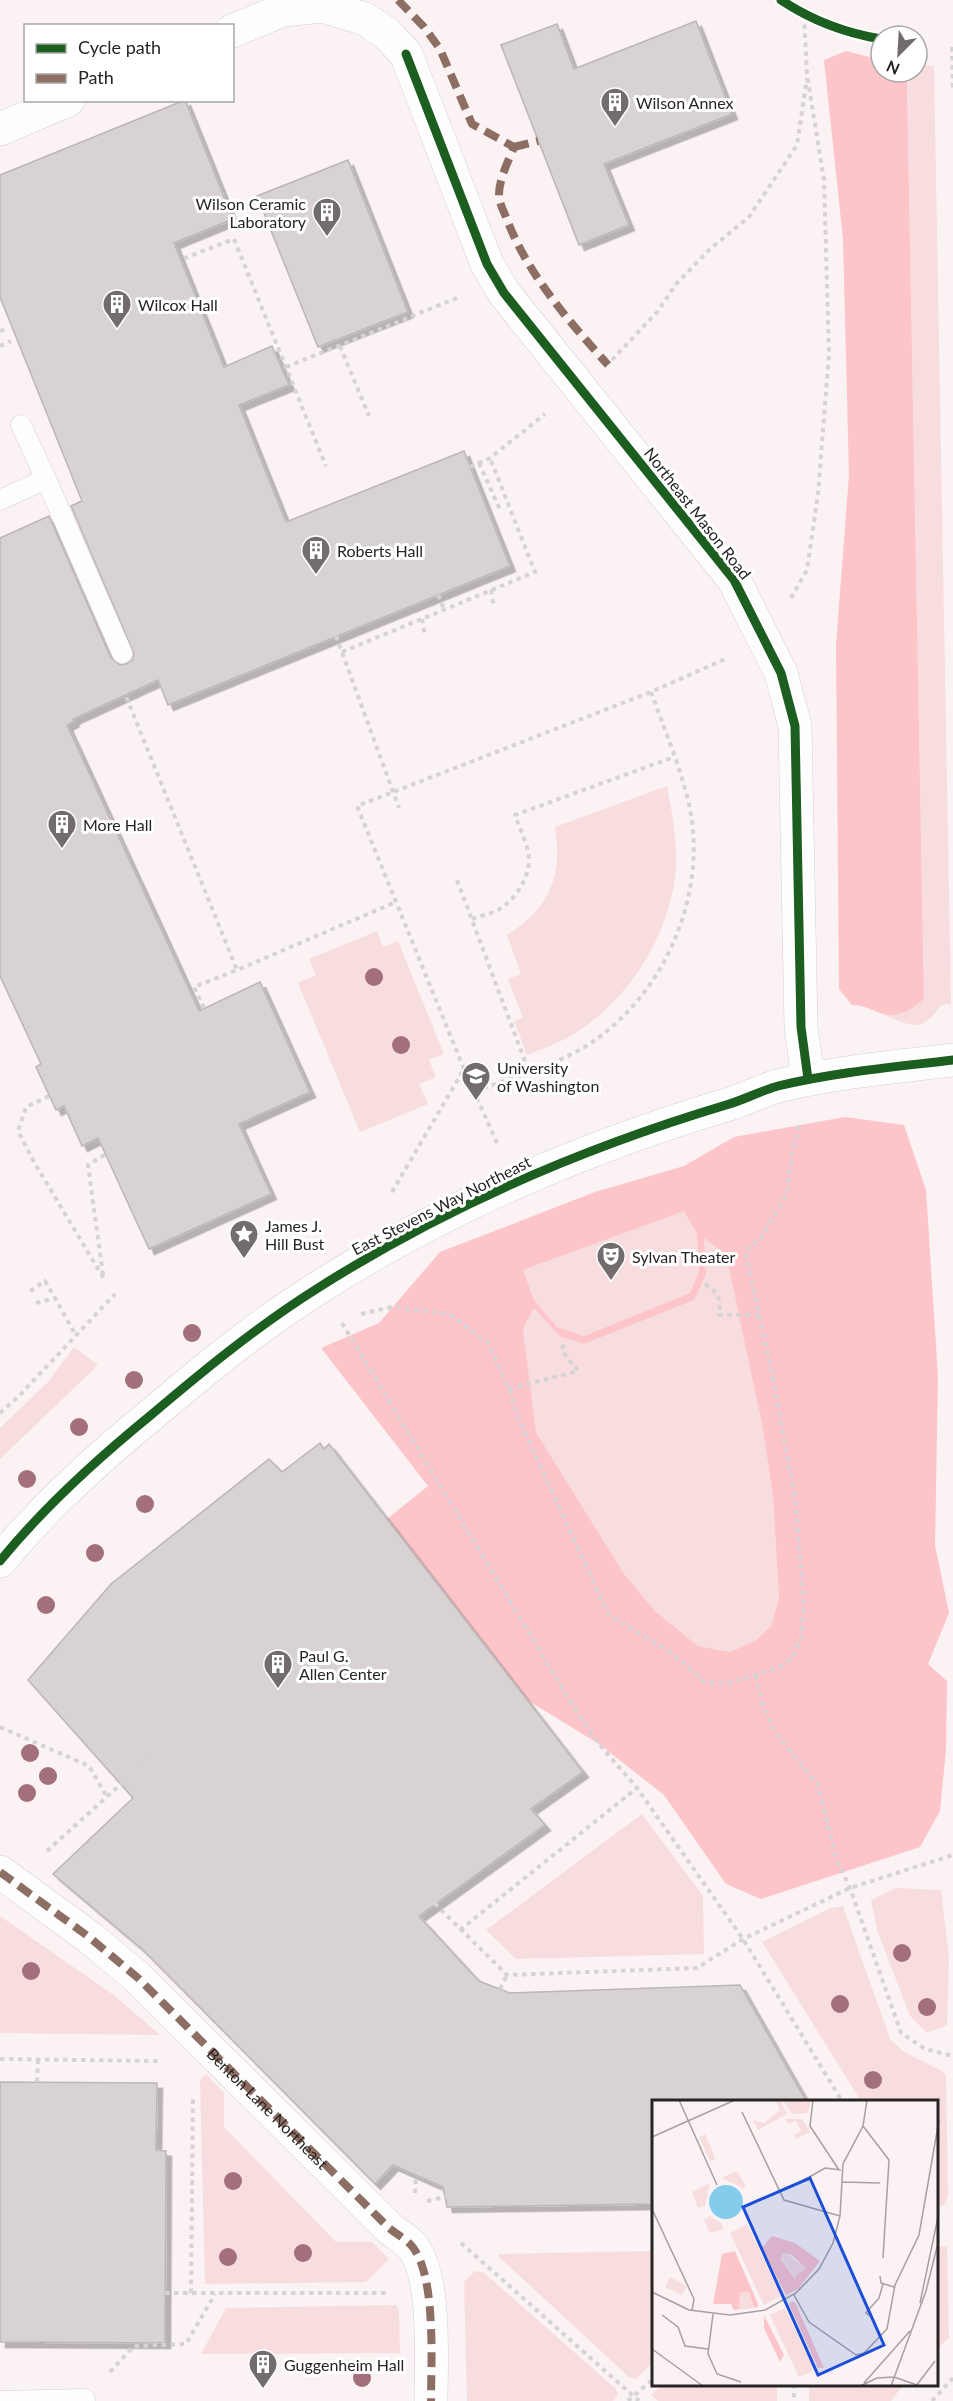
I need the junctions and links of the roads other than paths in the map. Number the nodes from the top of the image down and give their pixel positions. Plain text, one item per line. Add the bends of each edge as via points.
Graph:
1 (234, 31) edge
2 (63, 102) edge
3 (0, 129) edge
4 (21, 425) dead end
5 (46, 479) junction
6 (0, 500) edge
7 (122, 653) road end
8 (953, 1060) edge
9 (808, 1079) junction
10 (0, 1561) edge
11 (0, 1872) edge
12 (85, 2399) road end
13 (0, 2401) edge
14 (431, 2401) edge

1 - 9 street, Northeast Mason Road via 284,10 322,6 365,19 406,54 487,264 504,293 734,580 781,673 795,726 801,1027
2 - 3 street
4 - 5 lane
5 - 6 lane
5 - 7 lane
8 - 9 street, East Stevens Way Northeast
9 - 10 street, East Stevens Way Northeast via 672,1121 550,1167 424,1227 327,1282 273,1318 120,1440
11 - 14 street, Benton Lane Northeast via 130,1971 198,2052 412,2245 429,2293
12 - 13 lane

